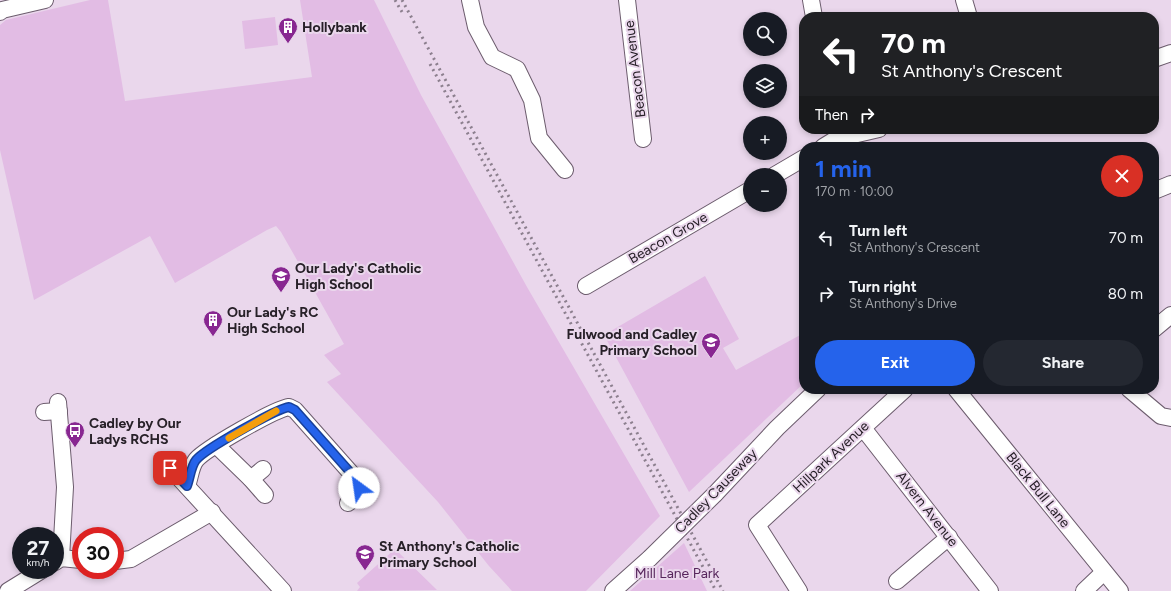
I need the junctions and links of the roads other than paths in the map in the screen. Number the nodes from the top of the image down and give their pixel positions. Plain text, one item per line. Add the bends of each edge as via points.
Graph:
1 (45, 0) edge
2 (470, 0) edge
3 (627, 0) edge
4 (811, 0) edge
5 (0, 12) edge
6 (813, 12) edge
7 (1171, 54) edge
8 (1159, 58) edge
9 (859, 134) edge
10 (643, 139) dead end
11 (832, 141) edge
12 (799, 161) edge
13 (787, 168) edge
14 (565, 170) dead end
15 (1171, 184) edge
16 (1159, 189) edge
17 (743, 194) edge
18 (586, 286) dead end
19 (1171, 315) edge
20 (1159, 325) edge
21 (813, 394) edge
22 (900, 394) edge
23 (960, 394) edge
24 (1135, 394) edge
25 (54, 408) dead end
26 (1171, 418) edge
27 (863, 428) junction
28 (216, 445) junction
29 (170, 468) dead end
30 (187, 486) junction
31 (265, 495) dead end
32 (348, 503) dead end
33 (212, 512) junction
34 (61, 527) edge
35 (949, 537) junction
36 (124, 560) edge
37 (1104, 572) junction
38 (27, 579) edge
39 (896, 581) dead end
40 (8, 591) edge
41 (283, 591) edge
42 (613, 591) edge
43 (799, 591) edge
44 (990, 591) edge
45 (1084, 591) edge
46 (1120, 591) edge

1 - 5 street
2 - 14 street via 476,27 492,57 517,69 532,100 539,138
3 - 10 street, Beacon Avenue
4 - 6 street
7 - 8 street
9 - 11 street
12 - 13 street
15 - 16 street
17 - 18 street, Beacon Grove
19 - 20 street
21 - 42 street, Cadley Causeway, bridge via 715,494
22 - 27 street, Hillpark Avenue
23 - 37 street, Black Bull Lane
24 - 26 street via 1161,416
25 - 34 street via 65,487
27 - 35 street, Alvern Avenue
27 - 43 street, Hillpark Avenue via 757,525
28 - 30 street via 195,460
28 - 31 street via 257,474
28 - 32 street via 276,411 289,407 295,410 358,481 356,496
29 - 30 street
30 - 33 street
33 - 36 street via 131,559
33 - 41 street
35 - 39 street
35 - 44 street, Alvern Avenue
37 - 45 street
37 - 46 street, Black Bull Lane
38 - 40 street

